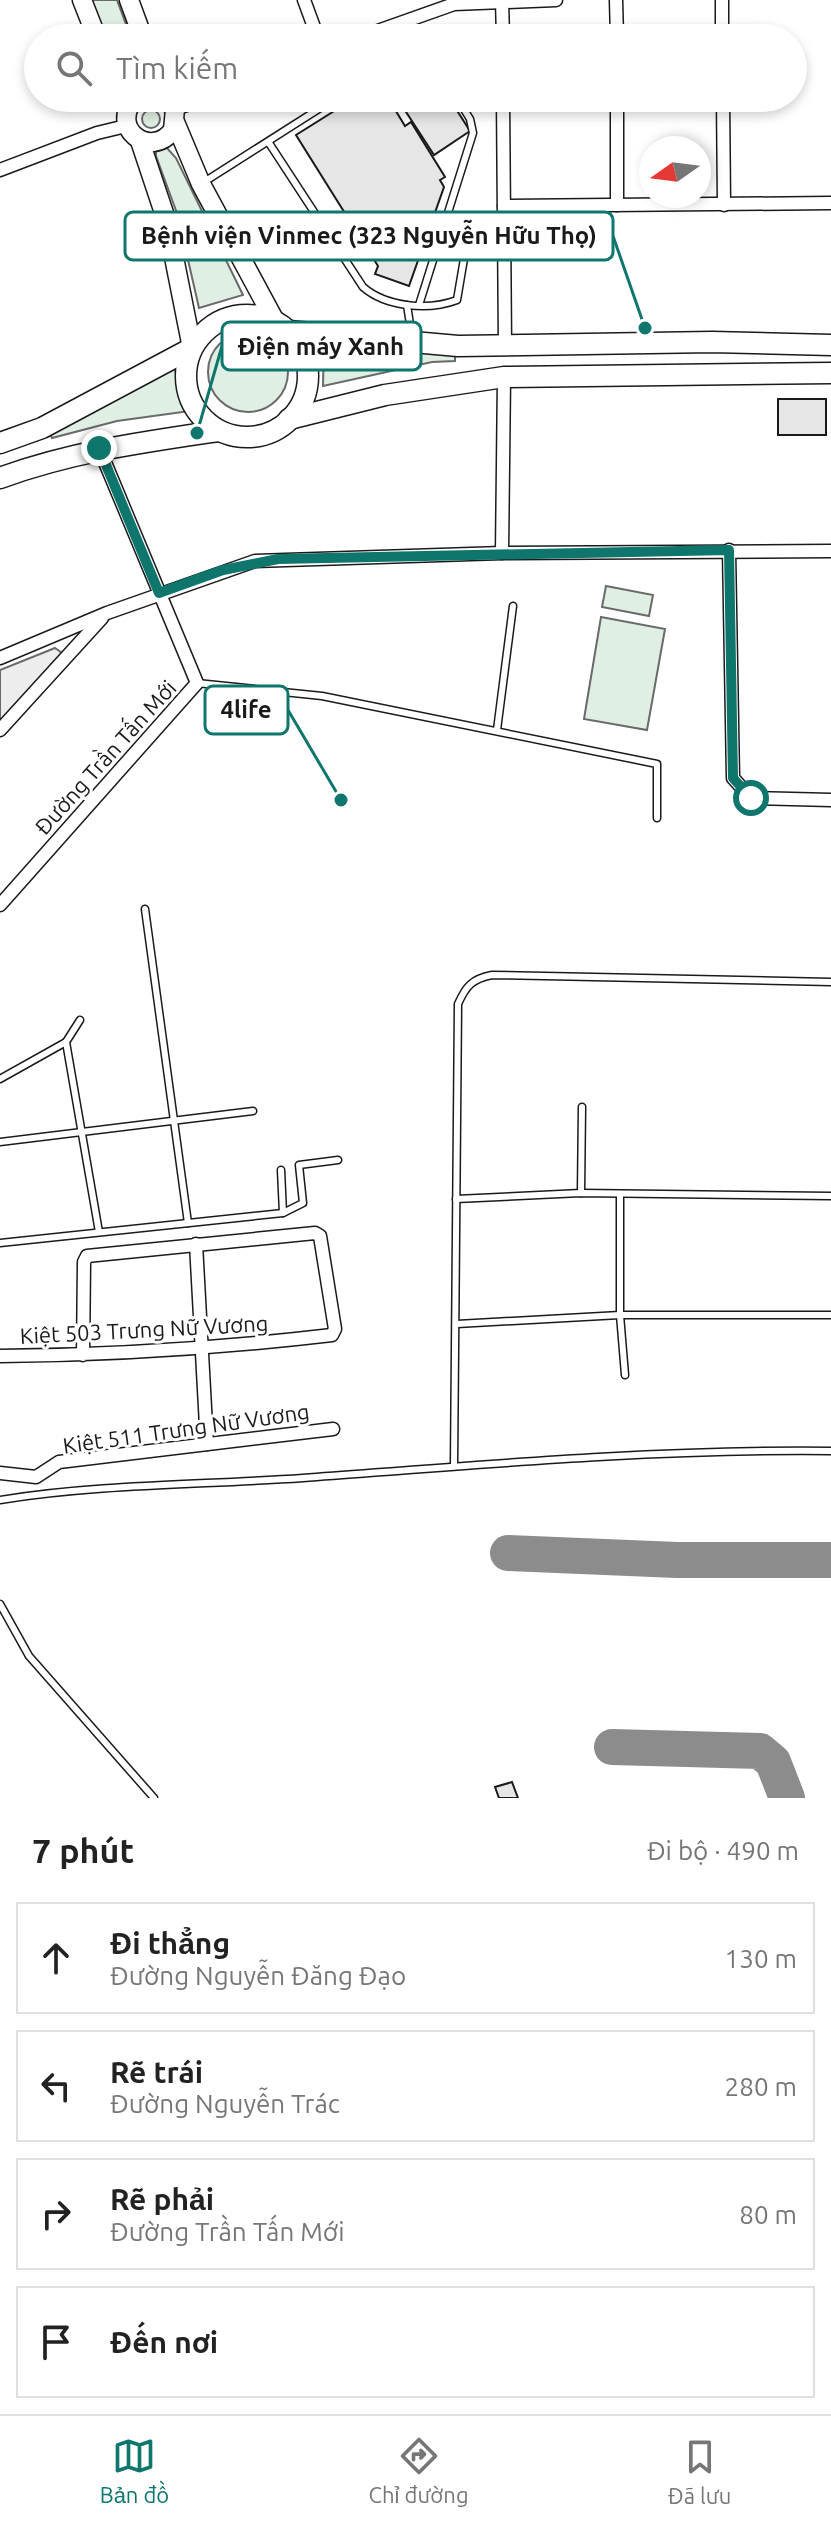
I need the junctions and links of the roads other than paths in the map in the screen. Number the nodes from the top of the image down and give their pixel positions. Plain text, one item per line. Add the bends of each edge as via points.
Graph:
1 (82, 0) edge
2 (129, 0) edge
3 (304, 0) edge
4 (415, 0) edge
5 (556, 0) edge
6 (616, 0) edge
7 (722, 0) edge
8 (502, 2) edge
9 (421, 15) junction
10 (91, 24) edge
11 (138, 24) edge
12 (313, 24) edge
13 (396, 24) edge
14 (503, 24) edge
15 (617, 24) edge
16 (722, 24) edge
17 (123, 112) edge
18 (128, 112) edge
19 (168, 112) edge
20 (173, 112) edge
21 (315, 112) edge
22 (465, 112) edge
23 (503, 112) edge
24 (617, 112) edge
25 (723, 112) edge
26 (140, 141) junction
27 (269, 143) junction
28 (0, 170) edge
29 (201, 184) junction
30 (831, 203) edge
31 (617, 205) junction
32 (724, 205) junction
33 (504, 206) junction
34 (467, 241) dead end
35 (407, 305) junction
36 (419, 305) junction
37 (283, 327) junction
38 (413, 340) junction
39 (831, 345) edge
40 (505, 346) junction
41 (192, 348) junction
42 (831, 373) edge
43 (504, 377) junction
44 (289, 419) junction
45 (218, 431) junction
46 (0, 443) edge
47 (99, 448) junction
48 (0, 478) edge
49 (729, 550) junction
50 (831, 551) edge
51 (502, 553) junction
52 (159, 593) junction
53 (513, 606) dead end
54 (107, 613) junction
55 (0, 658) edge
56 (197, 683) junction
57 (0, 730) edge
58 (497, 730) junction
59 (831, 800) edge
60 (657, 818) dead end
61 (0, 905) edge
62 (145, 909) dead end
63 (831, 982) edge
64 (80, 1020) dead end
65 (66, 1042) junction
66 (0, 1079) edge
67 (582, 1107) dead end
68 (253, 1111) dead end
69 (174, 1120) junction
70 (83, 1131) junction
71 (0, 1142) edge
72 (338, 1160) dead end
73 (281, 1170) dead end
74 (581, 1193) junction
75 (620, 1194) junction
76 (831, 1196) edge
77 (456, 1199) junction
78 (283, 1213) junction
79 (188, 1223) junction
80 (99, 1232) junction
81 (0, 1243) edge
82 (196, 1244) junction
83 (620, 1315) junction
84 (831, 1315) edge
85 (457, 1324) junction
86 (204, 1350) junction
87 (83, 1355) junction
88 (0, 1356) edge
89 (625, 1375) dead end
90 (333, 1429) dead end
91 (207, 1444) junction
92 (831, 1451) edge
93 (454, 1465) junction
94 (0, 1473) edge
95 (0, 1500) edge
96 (0, 1604) edge
97 (154, 1798) edge

1 - 10 street
2 - 11 street
3 - 12 street
4 - 9 street
5 - 8 street
6 - 15 street
7 - 16 street
8 - 9 street via 454,4
8 - 14 street
9 - 13 street
17 - 28 street via 97,133
18 - 26 street
19 - 26 street via 162,141
20 - 29 street
21 - 27 lane
22 - 36 lane via 473,133
23 - 33 street
24 - 31 street
25 - 32 street
26 - 41 street via 167,222
27 - 29 lane
27 - 35 lane via 363,287 383,300
29 - 37 street
30 - 32 street
31 - 32 street
31 - 33 street
33 - 40 street
34 - 36 lane via 457,300
35 - 36 lane
35 - 38 lane
37 - 38 main road
37 - 41 main road via 246,315 226,318
37 - 44 main road via 306,363 302,402
38 - 40 main road
39 - 40 main road
41 - 45 main road via 186,382 191,400
41 - 46 main road via 42,428
42 - 43 main road
43 - 44 main road via 385,395
43 - 51 street
44 - 45 main road via 255,437
45 - 47 main road
47 - 48 main road
47 - 52 street, Đường Trần Tấn Mới
49 - 50 street
49 - 51 street
49 - 59 street via 733,778 751,798
51 - 52 street via 278,559 223,570
52 - 54 street
52 - 56 street, Đường Trần Tấn Mới
53 - 58 lane
54 - 55 street
54 - 57 street
56 - 58 lane via 322,696
56 - 61 street, Đường Trần Tấn Mới
58 - 60 lane via 657,764
62 - 69 lane
63 - 77 lane via 531,975 474,979 458,1004
64 - 65 lane
65 - 66 lane
65 - 70 lane
67 - 74 lane
68 - 69 lane
69 - 70 lane
69 - 79 lane
70 - 71 lane
70 - 80 lane
72 - 78 lane via 299,1165 303,1203
73 - 78 lane
74 - 75 lane
74 - 77 lane
75 - 76 lane
75 - 83 lane
77 - 85 lane
78 - 79 lane
79 - 80 lane
80 - 81 lane
82 - 86 street
82 - 86 street, Kiệt 503 Trưng Nữ Vương via 320,1236 335,1332
82 - 87 street via 87,1256
83 - 84 lane
83 - 85 lane
83 - 89 lane
85 - 93 lane
86 - 87 street, Kiệt 503 Trưng Nữ Vương
86 - 91 street
87 - 88 street, Kiệt 503 Trưng Nữ Vương
90 - 91 street, Kiệt 511 Trưng Nữ Vương
91 - 94 street, Kiệt 511 Trưng Nữ Vương via 59,1462 36,1477
92 - 93 lane
93 - 95 lane via 91,1488
96 - 97 lane via 29,1656

